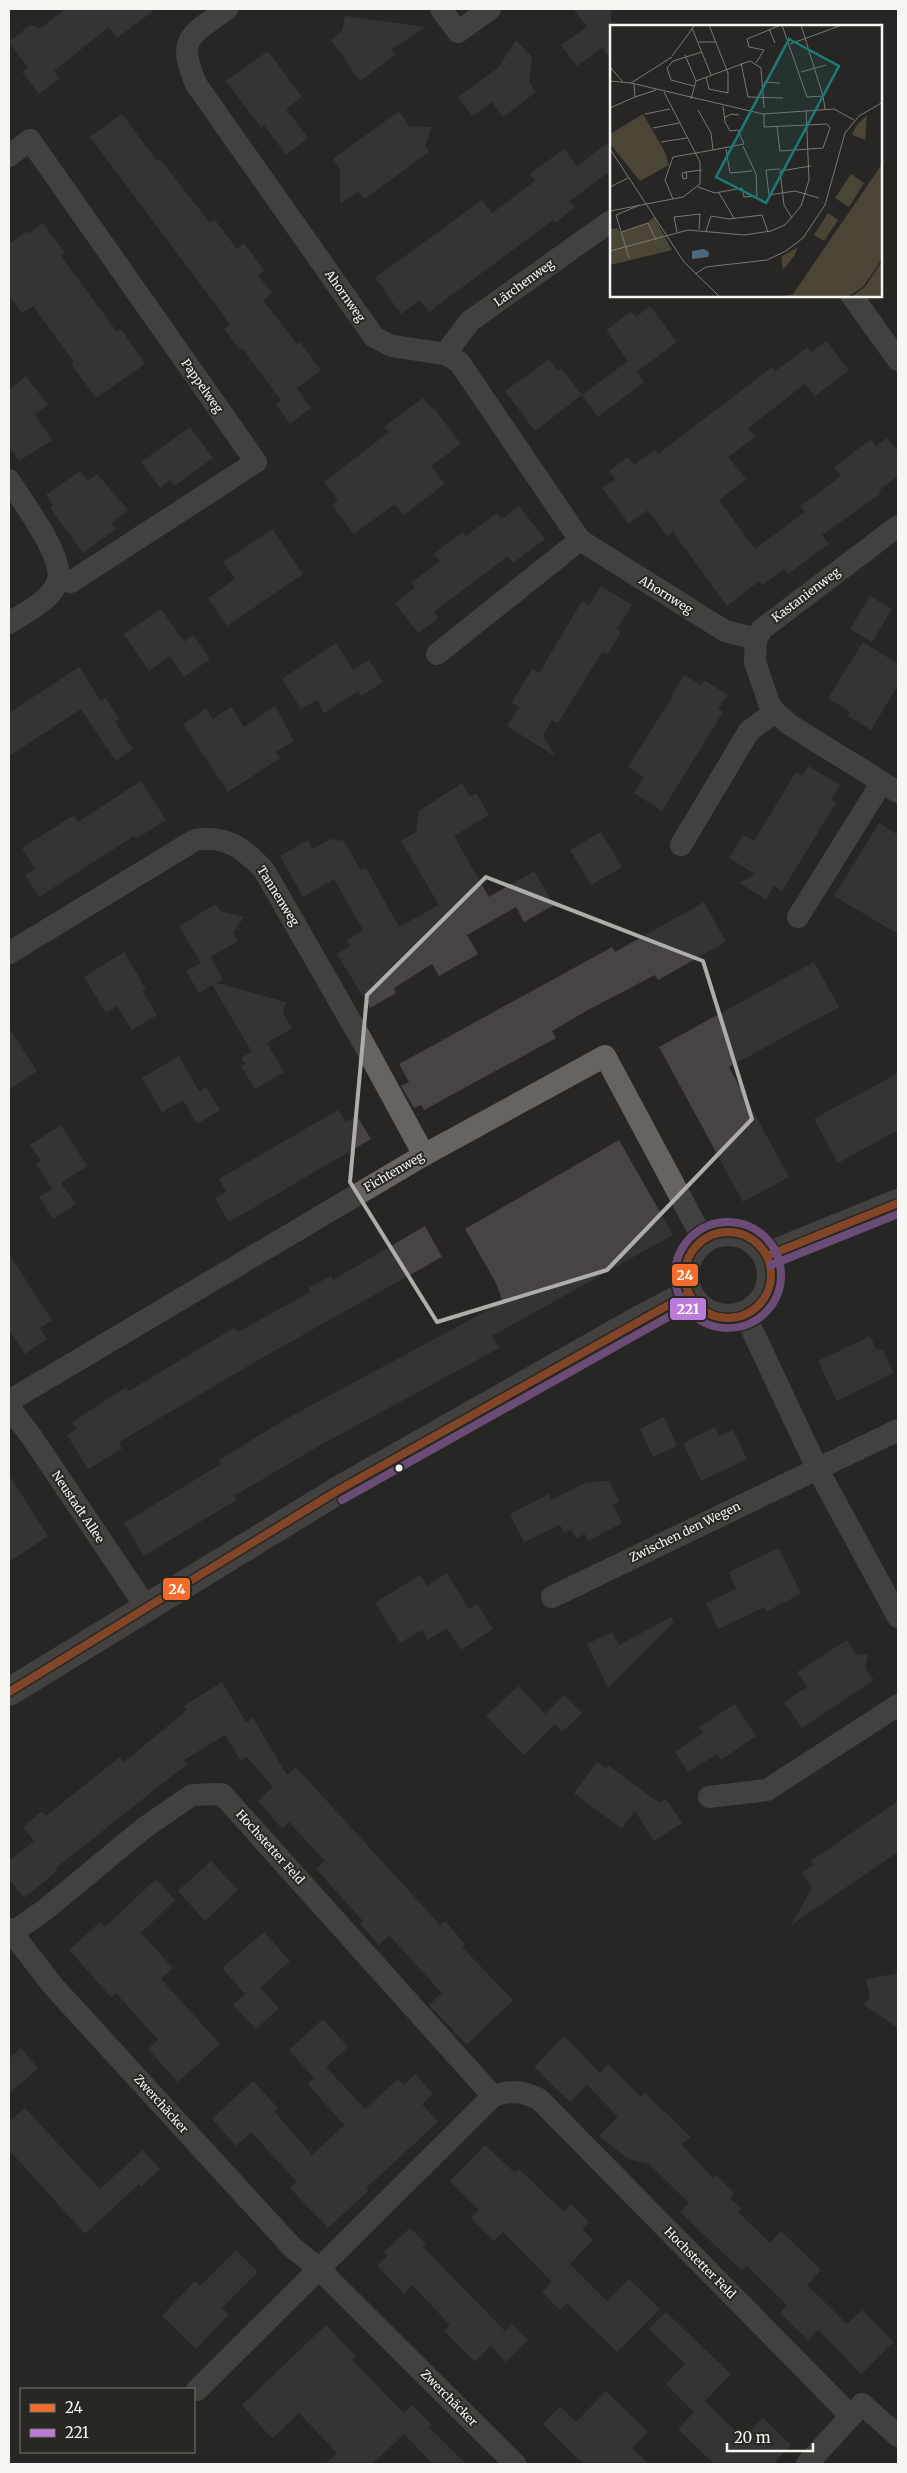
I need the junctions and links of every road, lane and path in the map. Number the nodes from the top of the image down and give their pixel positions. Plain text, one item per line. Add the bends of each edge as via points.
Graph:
1 (227, 9) edge
2 (441, 9) edge
3 (490, 9) edge
4 (9, 156) edge
5 (610, 222) edge
6 (853, 298) edge
7 (445, 354) junction
8 (898, 360) edge
9 (9, 480) edge
10 (898, 526) edge
11 (580, 540) junction
12 (58, 580) junction
13 (9, 623) edge
14 (756, 640) junction
15 (437, 654) dead end
16 (774, 712) junction
17 (890, 787) edge
18 (681, 844) dead end
19 (798, 917) dead end
20 (9, 953) edge
21 (424, 1155) junction
22 (898, 1203) edge
23 (703, 1239) junction
24 (767, 1256) junction
25 (688, 1294) junction
26 (745, 1315) junction
27 (9, 1401) edge
28 (9, 1407) edge
29 (898, 1430) edge
30 (818, 1468) junction
31 (552, 1596) dead end
32 (146, 1608) junction
33 (898, 1617) edge
34 (9, 1692) edge
35 (898, 1705) edge
36 (709, 1797) dead end
37 (10, 1931) edge
38 (493, 2096) junction
39 (318, 2268) junction
40 (197, 2390) dead end
41 (851, 2416) junction
42 (898, 2436) edge
43 (516, 2464) edge
44 (807, 2464) edge

1 - 7 street, Ahornweg via 190,37 186,50 196,84 374,337 392,346
2 - 3 street via 458,32
4 - 12 street, Pappelweg via 30,140 256,462 71,582
5 - 7 street, Lärchenweg via 470,321
6 - 8 street
7 - 11 street, Ahornweg via 459,362 467,373
9 - 12 street via 45,536 56,560
10 - 14 street, Kastanienweg via 773,619
11 - 14 street, Ahornweg via 724,631
11 - 15 street
12 - 13 street via 47,597
14 - 16 street via 755,662
16 - 17 street
16 - 18 street via 749,731
17 - 19 street
20 - 21 street, Tannenweg via 195,840 218,838 234,845 264,870 362,1039
21 - 23 street, Fichtenweg via 605,1056
21 - 27 street, Fichtenweg
22 - 24 street
23 - 24 street via 720,1232 739,1233 755,1242
23 - 25 street via 692,1250 686,1263 684,1279
24 - 26 street via 771,1273 769,1290 759,1305
25 - 26 street via 706,1313 732,1318
25 - 32 street via 337,1491
26 - 30 street
28 - 32 street, Neustadt Allee
29 - 30 street, Zwischen den Wegen
30 - 31 street, Zwischen den Wegen
30 - 33 street
32 - 34 street
35 - 36 street via 767,1790
37 - 38 street, Hochstetter Feld via 46,1909 144,1828 192,1795 222,1794
37 - 39 street, Zwerchäcker via 94,2031 292,2247
38 - 39 street
38 - 41 street, Hochstetter Feld via 507,2091 524,2092 539,2100
39 - 40 street
39 - 43 street, Zwerchäcker
41 - 42 street via 862,2404
41 - 44 street

